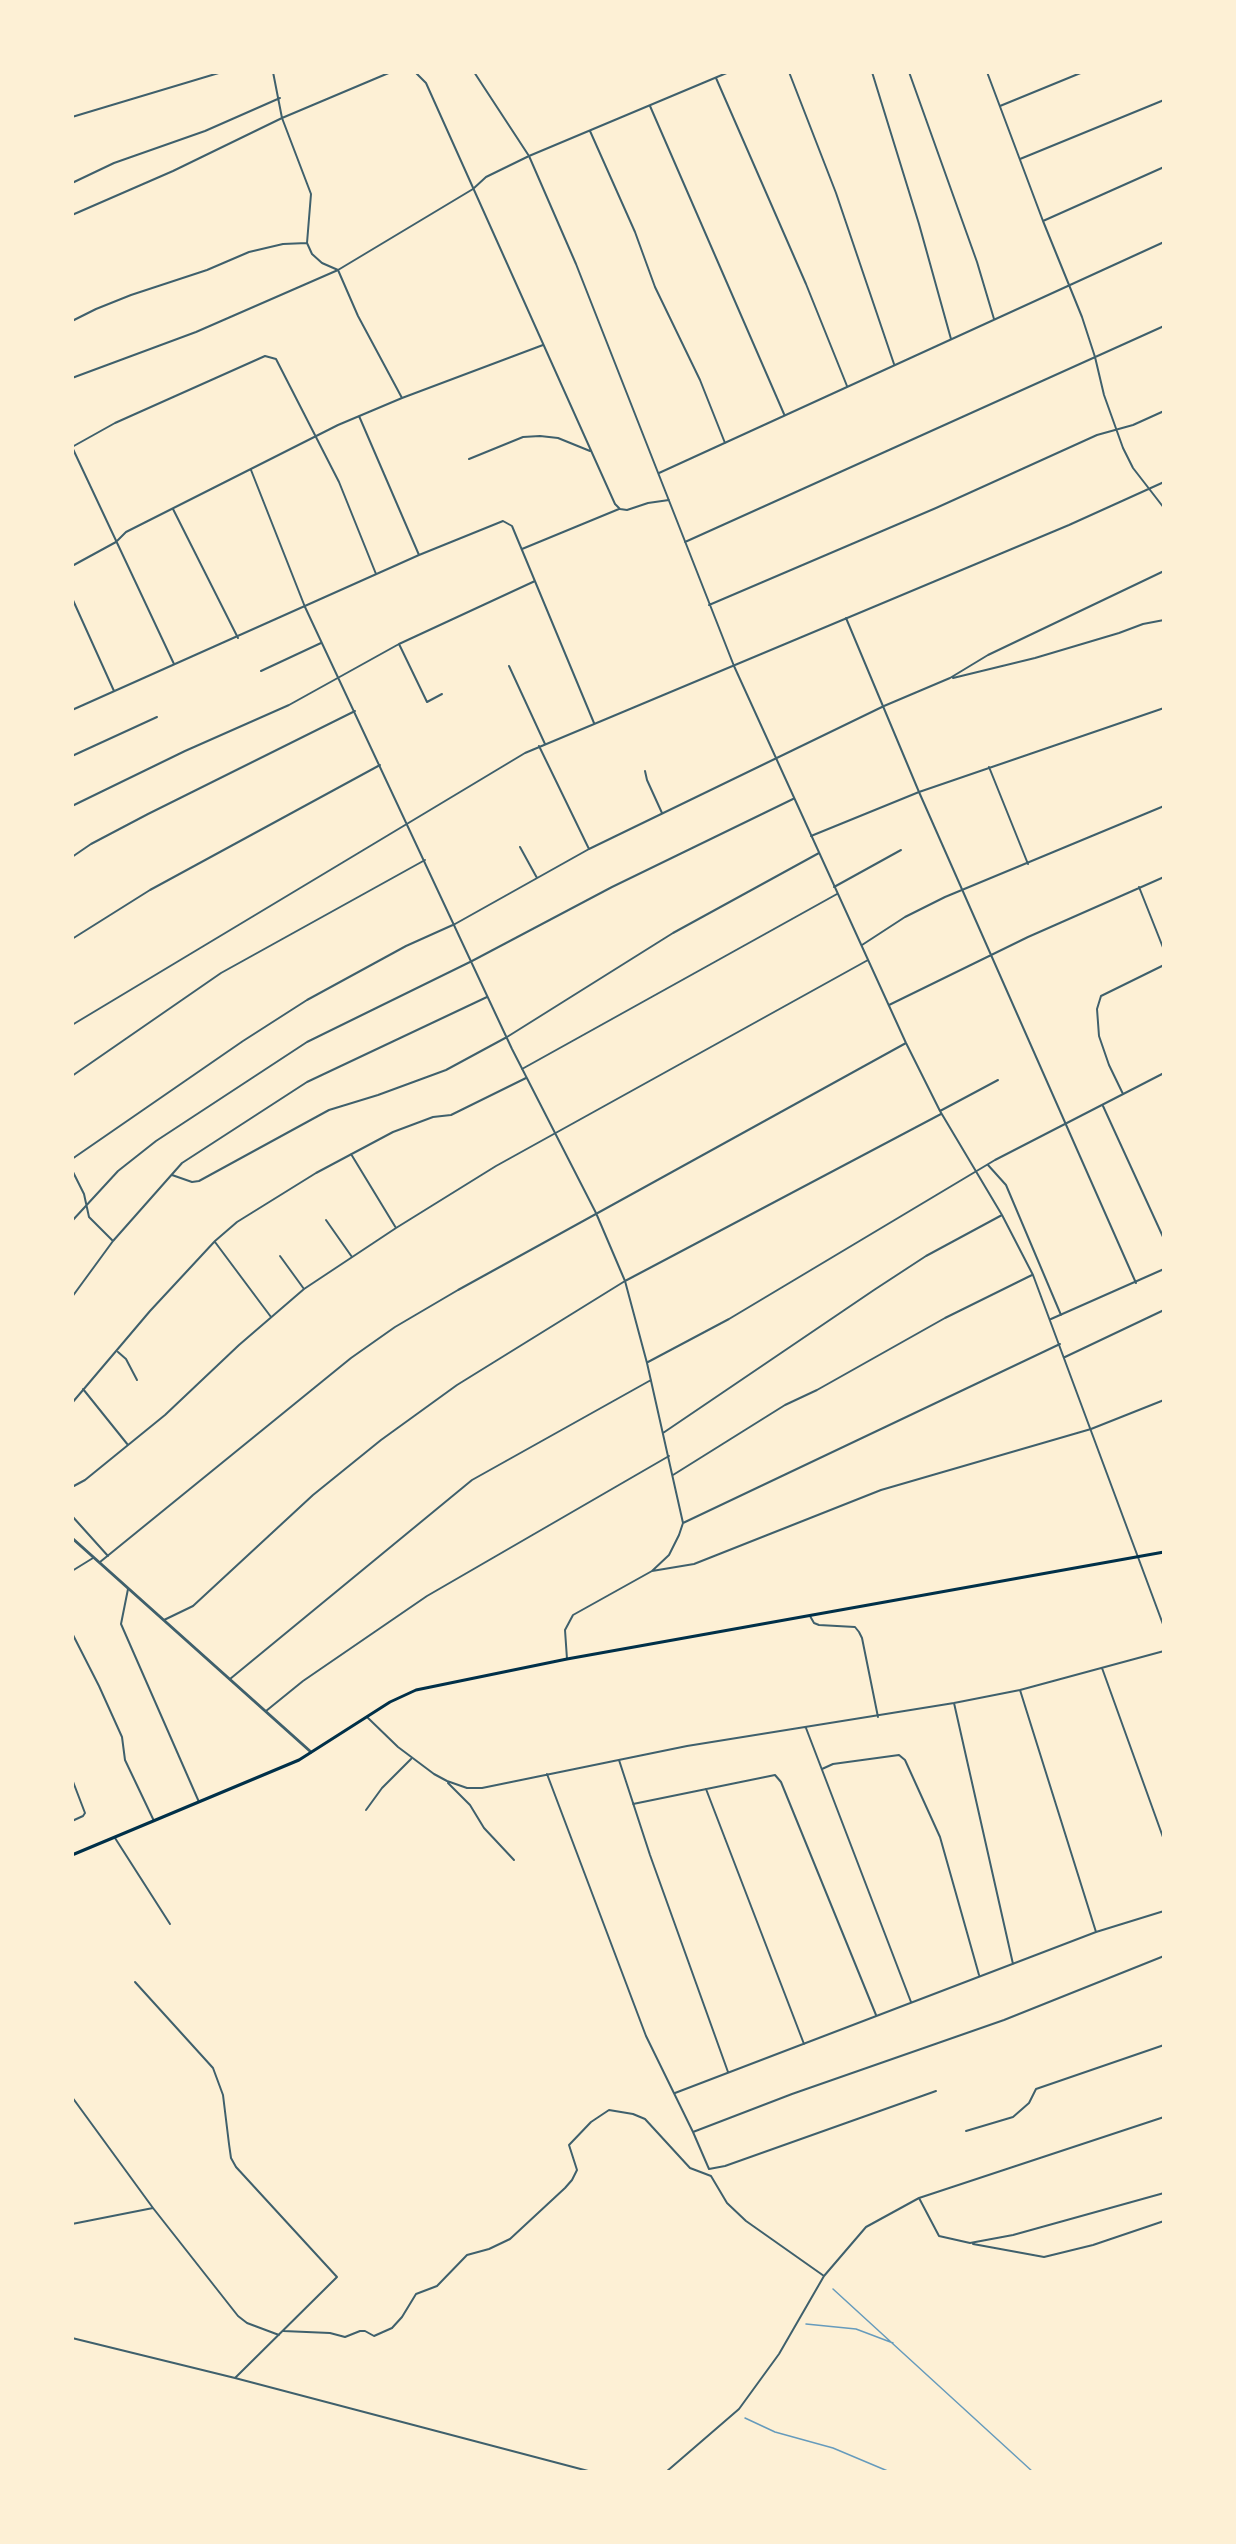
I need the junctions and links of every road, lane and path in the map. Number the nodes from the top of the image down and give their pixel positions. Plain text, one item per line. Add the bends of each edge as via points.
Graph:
1 (222, 72) edge
2 (273, 72) edge
3 (391, 72) edge
4 (415, 72) edge
5 (474, 72) edge
6 (729, 72) edge
7 (789, 72) edge
8 (872, 72) edge
9 (909, 72) edge
10 (987, 72) edge
11 (1083, 72) edge
12 (716, 78) junction
13 (280, 98) junction
14 (1164, 100) edge
15 (650, 106) junction
16 (1000, 106) junction
17 (72, 117) edge
18 (282, 118) junction
19 (590, 131) junction
20 (529, 156) junction
21 (1020, 159) junction
22 (1164, 167) edge
23 (72, 183) edge
24 (473, 189) junction
25 (72, 215) edge
26 (1043, 221) junction
27 (1164, 242) edge
28 (307, 243) junction
29 (338, 270) junction
30 (1068, 284) junction
31 (994, 319) junction
32 (72, 321) edge
33 (1164, 326) edge
34 (951, 339) junction
35 (543, 345) junction
36 (1095, 357) junction
37 (894, 364) junction
38 (72, 378) edge
39 (847, 386) junction
40 (402, 398) junction
41 (1164, 411) edge
42 (785, 415) junction
43 (359, 416) junction
44 (1116, 429) junction
45 (316, 436) junction
46 (725, 443) junction
47 (72, 447) edge
48 (591, 451) junction
49 (469, 459) dead end
50 (250, 470) junction
51 (659, 473) junction
52 (1164, 482) edge
53 (1148, 489) junction
54 (669, 501) junction
55 (173, 508) junction
56 (1164, 508) edge
57 (620, 509) junction
58 (116, 542) junction
59 (685, 542) junction
60 (522, 549) junction
61 (419, 555) junction
62 (72, 566) edge
63 (1164, 571) edge
64 (376, 574) junction
65 (535, 581) junction
66 (72, 597) edge
67 (709, 605) junction
68 (305, 608) junction
69 (846, 618) junction
70 (1164, 620) edge
71 (238, 638) junction
72 (321, 643) junction
73 (399, 644) junction
74 (174, 664) junction
75 (509, 666) dead end
76 (734, 666) junction
77 (261, 671) dead end
78 (338, 678) junction
79 (950, 678) junction
80 (114, 691) junction
81 (442, 694) dead end
82 (884, 706) junction
83 (1164, 708) edge
84 (72, 710) edge
85 (355, 711) junction
86 (157, 717) dead end
87 (594, 723) junction
88 (545, 744) junction
89 (539, 746) junction
90 (72, 756) edge
91 (775, 760) junction
92 (381, 765) junction
93 (989, 767) junction
94 (645, 771) dead end
95 (919, 792) junction
96 (794, 799) junction
97 (72, 806) edge
98 (1164, 806) edge
99 (662, 813) junction
100 (408, 823) junction
101 (811, 836) junction
102 (520, 847) dead end
103 (589, 849) junction
104 (901, 850) dead end
105 (819, 853) junction
106 (72, 857) edge
107 (425, 860) junction
108 (1028, 864) junction
109 (1164, 877) edge
110 (537, 879) junction
111 (834, 887) junction
112 (1139, 887) junction
113 (963, 889) junction
114 (837, 894) junction
115 (455, 924) junction
116 (72, 939) edge
117 (861, 945) junction
118 (1164, 950) edge
119 (992, 954) junction
120 (868, 960) junction
121 (472, 961) junction
122 (1164, 965) edge
123 (488, 996) junction
124 (889, 1005) junction
125 (72, 1025) edge
126 (507, 1037) junction
127 (906, 1043) junction
128 (522, 1069) junction
129 (1164, 1073) edge
130 (72, 1076) edge
131 (527, 1078) junction
132 (998, 1080) dead end
133 (1124, 1095) junction
134 (1103, 1106) junction
135 (941, 1113) junction
136 (1066, 1124) junction
137 (555, 1135) junction
138 (351, 1154) junction
139 (72, 1159) edge
140 (988, 1164) junction
141 (72, 1170) edge
142 (976, 1172) junction
143 (172, 1175) junction
144 (86, 1208) junction
145 (596, 1213) junction
146 (1002, 1215) junction
147 (326, 1220) dead end
148 (72, 1221) edge
149 (396, 1228) junction
150 (1164, 1239) edge
151 (113, 1241) junction
152 (215, 1241) junction
153 (280, 1256) dead end
154 (352, 1257) junction
155 (1164, 1269) edge
156 (1033, 1275) junction
157 (625, 1281) junction
158 (1136, 1283) junction
159 (304, 1289) junction
160 (72, 1297) edge
161 (1164, 1310) edge
162 (1061, 1315) junction
163 (272, 1317) junction
164 (1050, 1319) junction
165 (1060, 1344) junction
166 (118, 1352) junction
167 (1065, 1357) junction
168 (647, 1363) junction
169 (138, 1380) dead end
170 (651, 1380) junction
171 (83, 1389) junction
172 (1164, 1400) edge
173 (72, 1403) edge
174 (1091, 1429) junction
175 (663, 1433) junction
176 (128, 1445) junction
177 (669, 1456) junction
178 (673, 1475) junction
179 (72, 1487) edge
180 (72, 1516) edge
181 (683, 1523) junction
182 (72, 1538) edge
183 (1164, 1552) edge
184 (108, 1556) junction
185 (1138, 1557) junction
186 (94, 1558) junction
187 (100, 1562) junction
188 (72, 1570) edge
189 (652, 1571) junction
190 (128, 1589) junction
191 (1164, 1611) edge
192 (1159, 1612) junction
193 (810, 1616) junction
194 (164, 1620) junction
195 (1164, 1627) edge
196 (72, 1633) edge
197 (1164, 1651) edge
198 (567, 1659) junction
199 (1102, 1668) junction
200 (230, 1679) junction
201 (1020, 1690) junction
202 (954, 1703) junction
203 (266, 1712) junction
204 (367, 1717) junction
205 (878, 1717) junction
206 (806, 1728) junction
207 (311, 1752) junction
208 (412, 1758) junction
209 (618, 1759) junction
210 (822, 1769) junction
211 (547, 1774) junction
212 (72, 1779) edge
213 (447, 1781) junction
214 (705, 1789) junction
215 (199, 1802) junction
216 (633, 1804) junction
217 (366, 1810) dead end
218 (72, 1821) edge
219 (154, 1821) junction
220 (115, 1837) junction
221 (1164, 1840) edge
222 (72, 1855) edge
223 (514, 1860) dead end
224 (1164, 1911) edge
225 (170, 1924) dead end
226 (1096, 1932) junction
227 (1164, 1956) edge
228 (1013, 1964) junction
229 (979, 1977) junction
230 (135, 1982) dead end
231 (911, 2002) junction
232 (877, 2016) junction
233 (804, 2044) junction
234 (1164, 2045) edge
235 (728, 2072) junction
236 (936, 2091) dead end
237 (674, 2093) junction
238 (72, 2097) edge
239 (1164, 2117) edge
240 (966, 2131) dead end
241 (693, 2132) junction
242 (709, 2169) junction
243 (711, 2176) junction
244 (1164, 2193) edge
245 (919, 2198) junction
246 (153, 2208) junction
247 (1164, 2221) edge
248 (72, 2224) edge
249 (970, 2243) junction
250 (824, 2276) junction
251 (283, 2331) junction
252 (279, 2335) junction
253 (72, 2338) edge
254 (236, 2378) junction
255 (592, 2472) edge
256 (666, 2472) edge

1 - 17 street
2 - 13 street
3 - 18 street
4 - 24 street via 426,83
5 - 20 street
6 - 12 street
7 - 37 street via 836,193
8 - 34 street
9 - 31 street
10 - 16 street
11 - 16 street
12 - 15 street
12 - 39 street
13 - 18 street
13 - 23 street
14 - 21 street
15 - 19 street
15 - 42 street
16 - 21 street
18 - 25 street
18 - 28 street via 310,194
19 - 20 street
19 - 46 street
20 - 24 street via 486,177
20 - 51 street
21 - 26 street
22 - 26 street
24 - 29 street
24 - 35 street
26 - 30 street
27 - 30 street
28 - 29 street via 322,263
28 - 32 street via 249,252
29 - 38 street via 196,332
29 - 40 street
30 - 31 street
30 - 36 street
31 - 34 street
33 - 36 street
34 - 37 street
35 - 40 street
35 - 48 street
36 - 44 street
36 - 59 street
37 - 39 street
39 - 42 street
40 - 43 street
41 - 44 street
42 - 46 street
43 - 45 street
43 - 61 street
44 - 53 street via 1133,468
44 - 67 street
45 - 47 street via 276,359 265,356 115,423
45 - 50 street
45 - 64 street
46 - 51 street
47 - 58 street
48 - 49 street via 558,438 523,437
48 - 57 street
50 - 55 street
50 - 68 street
51 - 54 street
52 - 53 street
53 - 56 street
53 - 69 street
54 - 57 street
54 - 59 street
55 - 58 street via 126,532
55 - 71 street
57 - 60 street
58 - 62 street
58 - 74 street
59 - 67 street
60 - 61 street via 512,526 503,521
60 - 65 street
61 - 64 street
63 - 79 street via 988,655
64 - 68 street
65 - 73 street
65 - 87 street
66 - 80 street
67 - 76 street
68 - 71 street
68 - 72 street
69 - 76 street
69 - 82 street
70 - 79 street
71 - 74 street
72 - 77 street
72 - 78 street
73 - 78 street
73 - 81 street via 427,702
74 - 80 street
75 - 88 street
76 - 87 street
76 - 91 street
78 - 85 street
78 - 97 street via 289,705
79 - 82 street
80 - 84 street
82 - 91 street
82 - 95 street
83 - 93 street
85 - 92 street
85 - 106 street via 148,814
86 - 90 street
87 - 88 street
88 - 89 street
89 - 100 street
89 - 103 street
91 - 96 street
91 - 99 street
92 - 100 street
92 - 116 street via 150,890
93 - 95 street
93 - 108 street
94 - 99 street
95 - 101 street
95 - 113 street
96 - 101 street
96 - 121 street via 612,887
98 - 108 street
99 - 103 street
100 - 107 street
100 - 125 street
101 - 105 street
102 - 110 street
103 - 110 street
104 - 111 street
105 - 111 street
105 - 126 street via 674,933
107 - 115 street
107 - 130 street via 221,973
108 - 113 street
109 - 112 street
110 - 115 street
111 - 114 street
112 - 118 street
112 - 119 street
113 - 117 street via 905,917
113 - 119 street
114 - 117 street
114 - 128 street
115 - 121 street
115 - 139 street via 307,1000
117 - 120 street
119 - 124 street
119 - 136 street
120 - 124 street
120 - 137 street
121 - 123 street
121 - 144 street via 280,1059 156,1141 118,1171
122 - 133 street via 1101,996 1097,1009 1104,1052
123 - 126 street
123 - 143 street via 307,1082 215,1140
124 - 127 street
126 - 128 street
126 - 143 street via 446,1070 329,1110 199,1181
127 - 135 street
127 - 145 street
128 - 131 street
129 - 133 street
131 - 137 street
131 - 138 street via 451,1115 433,1117 393,1132
132 - 135 street
133 - 134 street
134 - 136 street
134 - 150 street
135 - 142 street
135 - 157 street
136 - 140 street
136 - 158 street
137 - 145 street
137 - 149 street via 496,1166
138 - 149 street
138 - 152 street via 273,1198
140 - 142 street
140 - 162 street via 1006,1185
141 - 144 street
142 - 146 street
142 - 168 street via 729,1319
143 - 151 street
144 - 148 street
144 - 151 street via 89,1217
145 - 157 street
145 - 184 street via 371,1343
146 - 156 street
146 - 175 street via 926,1256
147 - 154 street
149 - 154 street
151 - 160 street
152 - 163 street
152 - 166 street
153 - 159 street
154 - 159 street
155 - 158 street
156 - 164 street
156 - 178 street via 785,1405
157 - 168 street
157 - 194 street via 457,1385 381,1440 313,1495 193,1606
158 - 162 street
159 - 163 street
161 - 167 street
162 - 164 street
163 - 176 street
164 - 165 street
165 - 167 street
165 - 181 street
166 - 169 street
166 - 171 street
167 - 174 street
168 - 170 street
170 - 175 street
170 - 200 street via 472,1480
171 - 173 street
171 - 176 street
172 - 174 street
174 - 185 street
174 - 189 street via 881,1490 694,1564
175 - 177 street
176 - 179 street
177 - 178 street
177 - 203 street via 427,1596 303,1681
178 - 181 street
180 - 184 street
181 - 189 street via 669,1555
182 - 186 street
183 - 185 main road
184 - 187 street
185 - 192 street
185 - 193 main road
186 - 187 street
186 - 188 street
187 - 190 street
189 - 198 street via 573,1615 565,1630
190 - 194 street
190 - 215 street via 121,1624
191 - 192 street
192 - 195 street
193 - 198 main road
193 - 205 street via 819,1625 855,1627 859,1632
194 - 200 street
196 - 219 street via 122,1737 125,1760
197 - 199 street
198 - 204 main road via 416,1689
199 - 201 street
199 - 221 street
200 - 203 street
201 - 202 street
201 - 226 street
202 - 205 street
202 - 228 street
203 - 207 street
204 - 207 main road
204 - 208 street
205 - 206 street
206 - 209 street
206 - 210 street
207 - 215 main road
208 - 213 street
208 - 217 street
209 - 211 street
209 - 216 street
210 - 229 street via 899,1755 905,1760 940,1837
210 - 231 street
211 - 213 street via 482,1788
211 - 237 street via 645,2036
212 - 218 street via 85,1813
213 - 223 street
214 - 216 street
214 - 232 street via 775,1775 781,1782
214 - 233 street
215 - 219 main road
216 - 235 street
219 - 220 main road
220 - 222 main road
220 - 225 street
224 - 226 street
226 - 228 street
227 - 241 street via 1004,2020
228 - 229 street
229 - 231 street
230 - 251 street via 213,2068 223,2095 228,2144 236,2167 337,2277
231 - 232 street
232 - 233 street
233 - 235 street
234 - 240 street via 1036,2089 1029,2103 1013,2117
235 - 237 street
236 - 242 street
237 - 241 street
238 - 246 street
239 - 245 street
241 - 242 street
242 - 243 street
243 - 250 street via 727,2203 746,2221
243 - 251 street via 690,2168 645,2119 617,2111 604,2112 569,2145 577,2170 573,2180 510,2239 467,2254 437,2286 416,2294 392,2328 374,2336 360,2331 345,2337
244 - 249 street
245 - 249 street via 939,2236
245 - 250 street via 866,2228
246 - 248 street
246 - 252 street via 238,2316 247,2324
247 - 249 street via 1044,2258
250 - 256 street via 779,2354 739,2409
251 - 252 street
252 - 254 street
253 - 254 street
254 - 255 street

